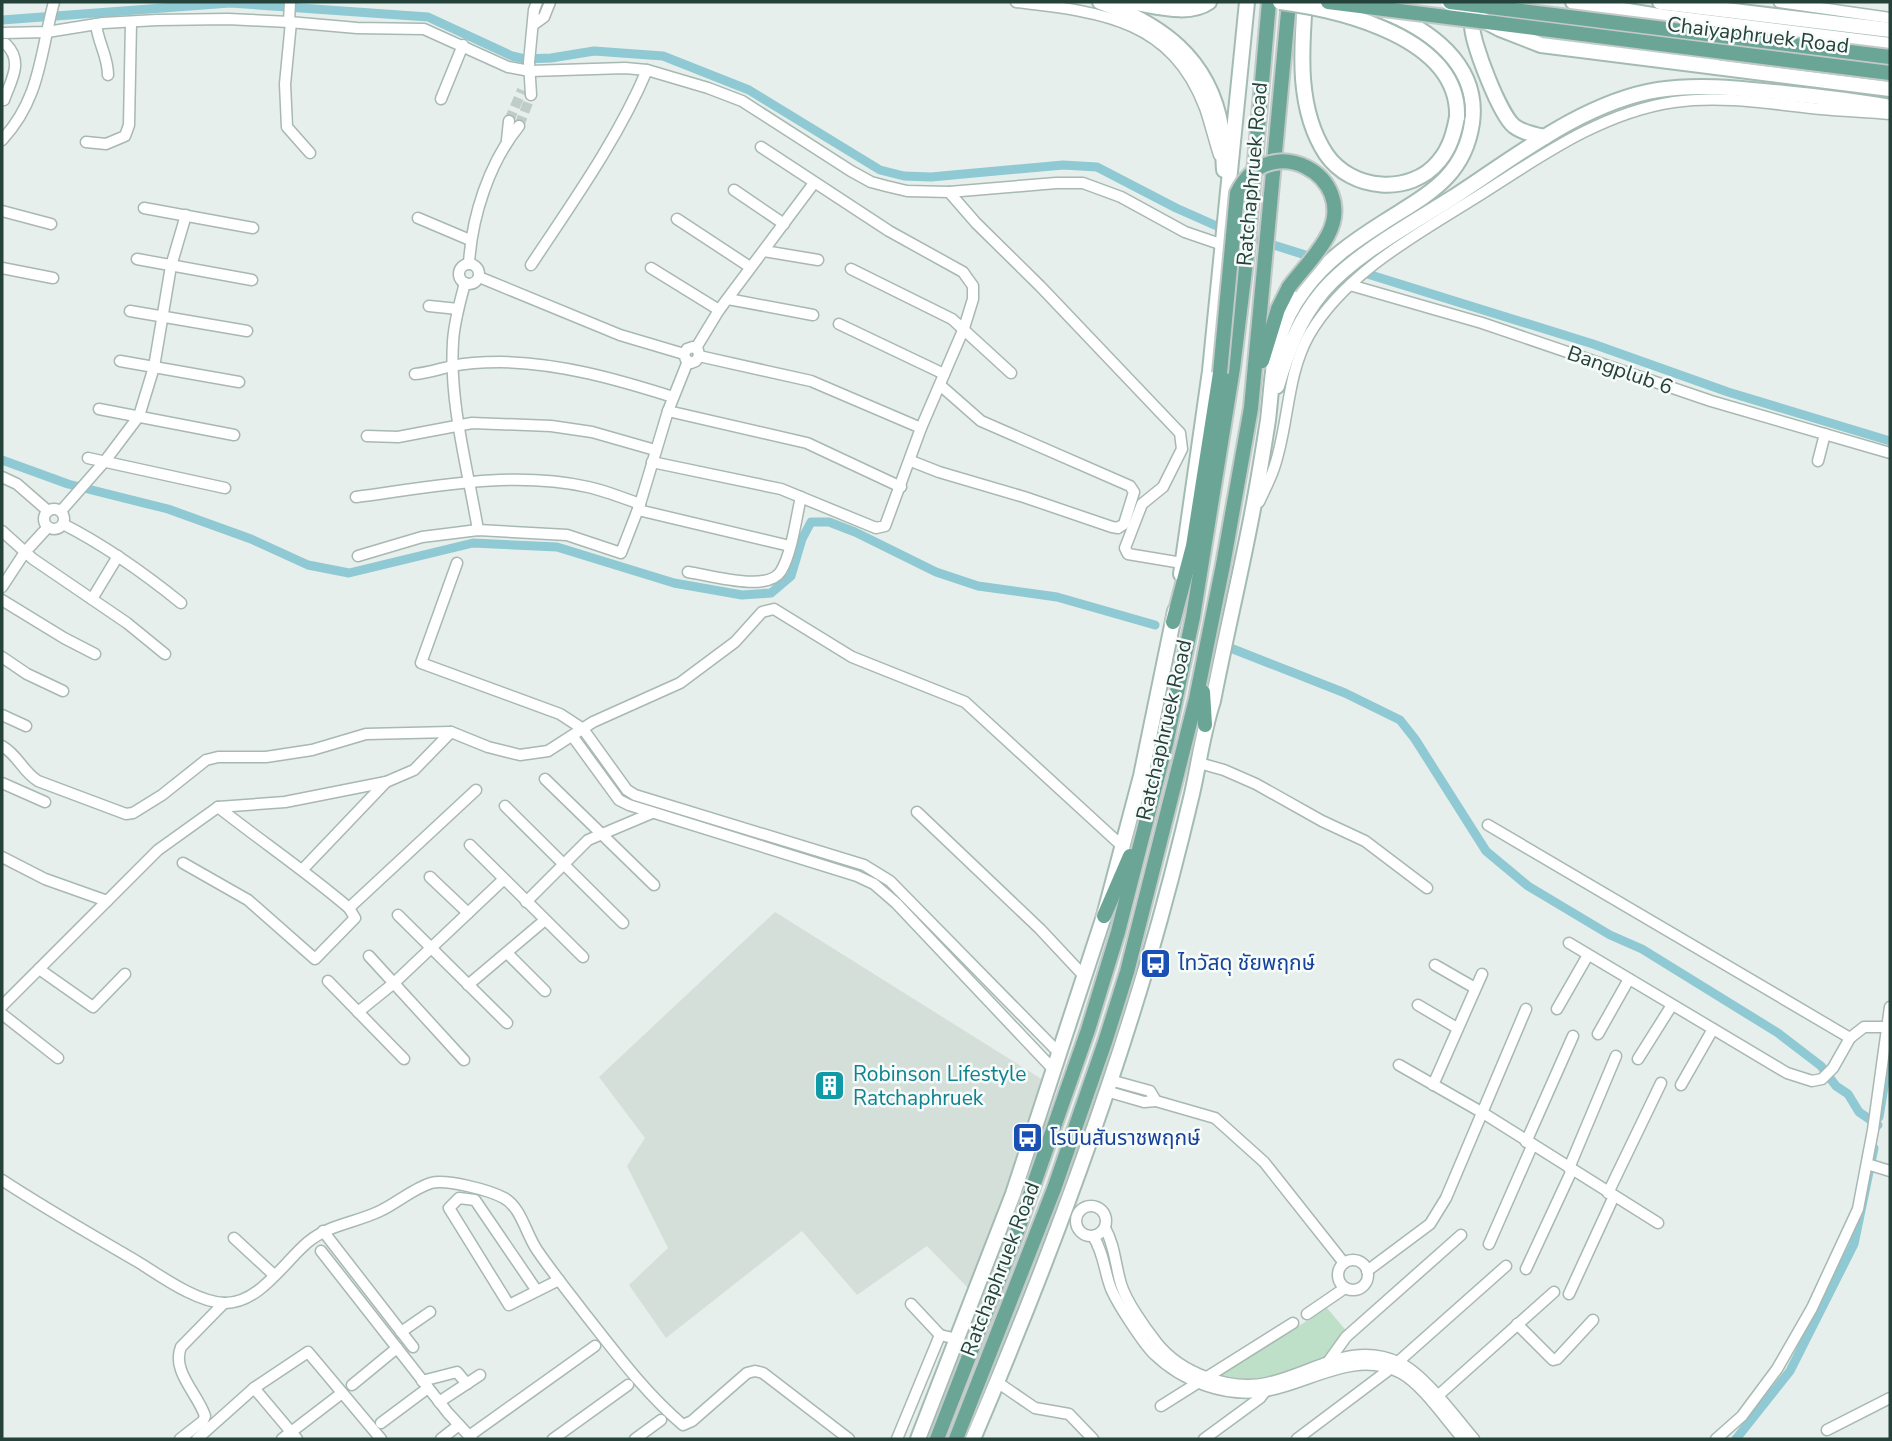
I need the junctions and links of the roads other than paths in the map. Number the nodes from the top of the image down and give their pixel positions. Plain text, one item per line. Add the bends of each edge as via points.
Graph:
1 (54, 2) edge
2 (290, 2) edge
3 (537, 2) edge
4 (550, 2) edge
5 (1016, 2) edge
6 (1100, 2) edge
7 (1129, 2) edge
8 (1209, 2) edge
9 (1247, 2) edge
10 (1269, 2) edge
11 (1280, 2) edge
12 (1289, 2) edge
13 (1305, 2) edge
14 (1328, 2) edge
15 (1352, 2) edge
16 (1449, 2) edge
17 (1479, 2) edge
18 (1573, 2) edge
19 (1660, 2) edge
20 (1779, 2) edge
21 (1890, 18) edge
22 (289, 21) junction
23 (131, 22) junction
24 (96, 24) junction
25 (533, 25) junction
26 (47, 29) junction
27 (1890, 30) edge
28 (2, 33) edge
29 (2, 44) edge
30 (463, 45) junction
31 (1890, 45) edge
32 (1890, 57) edge
33 (647, 70) junction
34 (530, 71) junction
35 (1890, 73) edge
36 (108, 75) dead end
37 (1890, 89) edge
38 (526, 93) tunnel mouth
39 (441, 99) dead end
40 (3, 100) edge
41 (26, 105) junction
42 (1890, 107) edge
43 (1890, 114) edge
44 (509, 121) tunnel mouth
45 (519, 126) tunnel mouth
46 (1545, 137) junction
47 (2, 140) edge
48 (507, 141) junction
49 (86, 142) dead end
50 (761, 147) dead end
51 (310, 153) dead end
52 (1224, 172) junction
53 (814, 183) junction
54 (734, 190) dead end
55 (949, 192) junction
56 (1228, 195) junction
57 (144, 208) dead end
58 (2, 211) edge
59 (186, 215) junction
60 (418, 218) dead end
61 (677, 219) dead end
62 (51, 224) dead end
63 (784, 224) junction
64 (253, 228) dead end
65 (1224, 233) junction
66 (470, 240) junction
67 (764, 251) junction
68 (136, 259) dead end
69 (818, 260) dead end
70 (469, 263) junction
71 (531, 265) dead end
72 (172, 266) junction
73 (750, 267) junction
74 (2, 268) edge
75 (651, 268) dead end
76 (851, 269) dead end
77 (478, 277) junction
78 (53, 278) dead end
79 (253, 280) dead end
80 (1354, 281) junction
81 (465, 283) junction
82 (727, 299) junction
83 (429, 306) dead end
84 (458, 309) junction
85 (719, 310) junction
86 (130, 311) dead end
87 (813, 315) dead end
88 (163, 316) junction
89 (839, 324) dead end
90 (964, 328) junction
91 (247, 331) dead end
92 (698, 352) junction
93 (686, 358) junction
94 (120, 361) dead end
95 (453, 366) junction
96 (154, 367) junction
97 (1011, 373) dead end
98 (415, 374) dead end
99 (944, 374) junction
100 (239, 382) dead end
101 (940, 385) junction
102 (673, 397) junction
103 (1251, 408) junction
104 (99, 409) dead end
105 (668, 411) junction
106 (139, 416) junction
107 (1268, 418) junction
108 (460, 425) junction
109 (922, 428) junction
110 (1825, 434) junction
111 (234, 435) dead end
112 (366, 436) dead end
113 (655, 450) junction
114 (1890, 453) edge
115 (88, 458) dead end
116 (105, 461) junction
117 (911, 461) junction
118 (1818, 461) dead end
119 (652, 462) junction
120 (2, 477) edge
121 (469, 481) junction
122 (901, 487) junction
123 (225, 488) dead end
124 (356, 497) dead end
125 (801, 497) junction
126 (639, 507) junction
127 (48, 510) junction
128 (61, 511) junction
129 (1252, 515) junction
130 (63, 524) junction
131 (48, 527) junction
132 (478, 530) junction
133 (2, 531) edge
134 (790, 546) junction
135 (25, 552) junction
136 (118, 556) junction
137 (358, 556) dead end
138 (457, 563) dead end
139 (1182, 563) junction
140 (688, 572) dead end
141 (2, 587) edge
142 (92, 599) junction
143 (2, 600) edge
144 (181, 603) dead end
145 (1173, 622) junction
146 (95, 654) dead end
147 (165, 654) dead end
148 (2, 657) edge
149 (1202, 663) junction
150 (63, 691) dead end
151 (2, 715) edge
152 (1205, 725) junction
153 (26, 726) dead end
154 (583, 729) junction
155 (451, 732) junction
156 (573, 737) junction
157 (2, 746) edge
158 (1199, 763) junction
159 (545, 779) dead end
160 (386, 782) junction
161 (2, 783) edge
162 (475, 790) dead end
163 (45, 802) dead end
164 (505, 806) dead end
165 (218, 807) junction
166 (917, 812) dead end
167 (653, 813) junction
168 (1145, 823) junction
169 (1488, 825) dead end
170 (602, 834) junction
171 (470, 845) dead end
172 (1122, 846) junction
173 (2, 857) edge
174 (183, 863) dead end
175 (564, 864) junction
176 (303, 869) junction
177 (430, 877) dead end
178 (504, 879) junction
179 (654, 885) dead end
180 (1427, 888) dead end
181 (905, 896) junction
182 (107, 901) junction
183 (526, 902) junction
184 (895, 903) junction
185 (349, 908) junction
186 (468, 913) junction
187 (398, 915) dead end
188 (1104, 916) junction
189 (545, 920) junction
190 (623, 922) dead end
191 (1569, 943) dead end
192 (431, 948) junction
193 (507, 953) junction
194 (1588, 955) junction
195 (369, 956) dead end
196 (583, 957) dead end
197 (1435, 965) dead end
198 (39, 969) junction
199 (125, 974) dead end
200 (1482, 974) dead end
201 (1084, 976) junction
202 (1629, 979) junction
203 (328, 981) dead end
204 (394, 983) junction
205 (468, 985) junction
206 (1475, 988) junction
207 (545, 991) dead end
208 (1418, 1005) dead end
209 (1672, 1005) junction
210 (2, 1006) edge
211 (1890, 1007) edge
212 (1526, 1009) dead end
213 (1557, 1009) dead end
214 (358, 1012) junction
215 (2, 1014) edge
216 (507, 1023) dead end
217 (1887, 1027) junction
218 (1457, 1028) junction
219 (1713, 1029) junction
220 (1598, 1034) dead end
221 (1573, 1036) dead end
222 (1850, 1038) junction
223 (1059, 1053) junction
224 (1616, 1056) dead end
225 (58, 1058) dead end
226 (1887, 1058) edge
227 (404, 1059) dead end
228 (1639, 1059) dead end
229 (464, 1060) dead end
230 (1399, 1065) dead end
231 (1053, 1069) junction
232 (1661, 1083) dead end
233 (1433, 1085) junction
234 (1681, 1085) dead end
235 (1108, 1086) junction
236 (1483, 1113) junction
237 (1529, 1144) junction
238 (1872, 1165) junction
239 (1570, 1169) junction
240 (1890, 1171) edge
241 (2, 1180) edge
242 (1013, 1194) junction
243 (1070, 1194) junction
244 (1611, 1194) junction
245 (1084, 1208) junction
246 (1658, 1223) dead end
247 (1105, 1228) junction
248 (323, 1231) junction
249 (1461, 1235) dead end
250 (1093, 1236) junction
251 (234, 1238) dead end
252 (1489, 1244) dead end
253 (321, 1251) dead end
254 (1345, 1263) junction
255 (1506, 1266) dead end
256 (1526, 1269) dead end
257 (1367, 1271) junction
258 (274, 1275) junction
259 (559, 1280) junction
260 (1345, 1288) junction
261 (537, 1291) junction
262 (1554, 1292) dead end
263 (1569, 1294) dead end
264 (224, 1303) junction
265 (990, 1303) junction
266 (911, 1304) dead end
267 (430, 1312) dead end
268 (1307, 1314) dead end
269 (1593, 1320) dead end
270 (1293, 1323) dead end
271 (1517, 1324) junction
272 (401, 1332) junction
273 (940, 1335) junction
274 (957, 1339) junction
275 (595, 1346) dead end
276 (413, 1347) dead end
277 (397, 1348) junction
278 (1006, 1356) junction
279 (1329, 1365) junction
280 (1394, 1365) junction
281 (480, 1375) dead end
282 (1202, 1380) junction
283 (997, 1382) junction
284 (425, 1384) junction
285 (467, 1384) junction
286 (352, 1385) dead end
287 (628, 1385) dead end
288 (1265, 1387) junction
289 (254, 1388) junction
290 (342, 1394) junction
291 (1890, 1398) edge
292 (1434, 1399) junction
293 (439, 1402) junction
294 (1161, 1406) dead end
295 (964, 1419) junction
296 (661, 1420) dead end
297 (381, 1423) dead end
298 (459, 1425) junction
299 (1827, 1430) dead end
300 (294, 1436) edge
301 (375, 1437) edge
302 (470, 1438) edge
303 (919, 1438) edge
304 (180, 1439) edge
305 (197, 1439) edge
306 (282, 1439) edge
307 (441, 1439) edge
308 (552, 1439) edge
309 (635, 1439) edge
310 (849, 1439) edge
311 (897, 1439) edge
312 (937, 1439) edge
313 (956, 1439) edge
314 (975, 1439) edge
315 (1093, 1439) edge
316 (1203, 1439) edge
317 (1297, 1439) edge
318 (1463, 1439) edge
319 (1474, 1439) edge
320 (1716, 1439) edge

1 - 26 street
2 - 22 street
3 - 25 street
4 - 25 street via 544,17
5 - 52 street via 1108,16 1166,48 1205,108
6 - 52 main road via 1154,26 1175,42 1205,80 1221,128
7 - 8 main road via 1188,9
9 - 56 main road
10 - 168 main road, Ratchaphruek Road via 1233,368 1193,617
11 - 13 main road, bridge via 1345,14 1418,47 1433,59 1452,85 1457,117 1448,147 1425,174 1409,182 1374,184 1344,173 1327,155 1313,126 1302,71
12 - 103 main road, Ratchaphruek Road
14 - 35 main road, Chaiyaphruek Road, bridge
15 - 107 main road, bridge via 1383,11 1430,35 1453,58 1473,101 1468,142 1447,178 1343,249 1302,292 1280,332
16 - 32 main road, Chaiyaphruek Road, bridge
16 - 37 main road, bridge via 1541,45
17 - 46 main road via 1472,25 1497,99 1512,124
18 - 31 main road
19 - 27 main road
20 - 21 street
22 - 23 street
22 - 30 street via 425,29
22 - 51 street via 287,127
23 - 24 street
23 - 49 street via 125,136 106,144
24 - 26 street
24 - 36 street
25 - 34 street
26 - 28 street
26 - 41 street
29 - 40 street via 14,52 16,64
30 - 34 street via 508,67
30 - 39 street
33 - 34 street
33 - 55 street via 742,102 871,182 907,191
33 - 71 street via 572,204
34 - 38 street
40 - 41 street
41 - 47 street
42 - 46 main road via 1719,86 1656,90 1605,105
43 - 80 street via 1706,99 1637,109 1588,129 1539,158
44 - 48 street
45 - 48 street
46 - 107 main road via 1353,262 1324,290 1285,358
48 - 66 street via 490,176
50 - 53 street
52 - 56 main road
53 - 63 street
53 - 90 street via 909,244 963,272 974,292
54 - 63 street
55 - 65 street via 1083,183 1121,197 1185,232
55 - 139 street via 1180,433 1182,449 1163,487 1142,504 1125,548 1128,554
56 - 65 main road, Ratchaphruek Road
57 - 59 street
58 - 62 street
59 - 64 street
59 - 72 street
60 - 66 street
61 - 73 street
63 - 67 street
65 - 139 main road, Ratchaphruek Road via 1209,380
66 - 70 street
67 - 69 street
67 - 73 street
68 - 72 street
70 - 77 street via 477,268
70 - 81 street via 459,272
72 - 79 street
72 - 88 street
73 - 82 street
74 - 78 street
75 - 85 street
76 - 90 street
77 - 81 street
77 - 93 street
80 - 110 street, Bangplub 6 via 1677,391
80 - 129 street via 1308,336 1294,373 1274,469
81 - 84 street
82 - 85 street
82 - 87 street
83 - 84 street
84 - 95 street
85 - 92 street
86 - 88 street
88 - 91 street
88 - 96 street
89 - 99 street
90 - 97 street
90 - 99 street
92 - 93 street via 687,349
92 - 109 street via 811,381
93 - 102 street
94 - 96 street
95 - 98 street
95 - 102 street via 499,362 556,365
95 - 108 street
96 - 100 street
96 - 106 street
99 - 101 street
101 - 109 street
101 - 117 street via 981,421 1130,486 1134,492 1124,524 1112,527
102 - 105 street
103 - 145 main road, bridge via 1278,309 1329,234 1334,214 1327,185 1297,163 1275,160 1259,167 1237,193 1220,373 1193,546
103 - 149 main road, Ratchaphruek Road
104 - 106 street
105 - 113 street
105 - 122 street via 807,443
106 - 111 street
106 - 116 street
107 - 129 main road, Ratchaphruek Road
108 - 112 street via 398,437
108 - 113 street via 564,428
108 - 121 street
109 - 117 street
110 - 114 street, Bangplub 6
110 - 118 street
113 - 119 street
115 - 116 street
116 - 123 street
116 - 128 street
117 - 122 street
119 - 125 street
119 - 126 street
120 - 127 street via 18,484
121 - 124 street
121 - 126 street via 575,485
121 - 132 street
122 - 125 street via 882,529
125 - 134 street
126 - 132 street via 620,553 567,536
126 - 134 street
127 - 128 street
127 - 131 street via 44,519
128 - 130 street
129 - 152 main road, Ratchaphruek Road
130 - 131 street
130 - 136 street
131 - 135 street
132 - 137 street via 422,537
133 - 135 street
134 - 140 street via 781,572 769,580 757,583
135 - 141 street
135 - 142 street
136 - 142 street
136 - 144 street
138 - 154 street via 421,663 560,714
139 - 145 main road, Ratchaphruek Road
142 - 147 street
143 - 146 street
145 - 172 main road, Ratchaphruek Road
148 - 150 street
149 - 152 main road
149 - 295 main road, Ratchaphruek Road via 1110,1026 1054,1189
151 - 153 street
152 - 158 main road, Ratchaphruek Road
154 - 156 street
154 - 172 street via 680,683 735,642 759,615 774,609 852,657 965,702
154 - 181 street via 635,795 864,865
155 - 156 street via 520,755 548,751
155 - 157 street via 366,734 312,750 206,760 162,795 126,814 38,781
155 - 160 street via 414,770
156 - 167 street via 619,800
158 - 180 street via 1256,785 1365,841
158 - 235 main road, Ratchaphruek Road via 1148,960
159 - 170 street
160 - 165 street via 285,802
160 - 176 street
161 - 163 street
162 - 185 street
164 - 175 street
165 - 176 street
165 - 182 street via 158,850
166 - 201 street
167 - 170 street
167 - 184 street via 857,876
168 - 188 main road
168 - 265 main road, Ratchaphruek Road via 1088,1030
169 - 222 street
170 - 175 street via 588,840
170 - 179 street
171 - 178 street
172 - 188 main road, Ratchaphruek Road
173 - 182 street via 44,879
174 - 185 street via 248,900 314,959 355,918
175 - 183 street
175 - 190 street
176 - 185 street
177 - 186 street
178 - 183 street
178 - 186 street
181 - 184 street
181 - 223 street
182 - 198 street
183 - 189 street
184 - 231 street
186 - 192 street
187 - 192 street
188 - 201 main road, Ratchaphruek Road
189 - 193 street
189 - 196 street
191 - 194 street
192 - 204 street
192 - 205 street
193 - 205 street
193 - 207 street
194 - 202 street
194 - 213 street
195 - 204 street
197 - 206 street
198 - 199 street via 93,1007
198 - 210 street
200 - 206 street
201 - 223 main road, Ratchaphruek Road
202 - 209 street
202 - 220 street
203 - 214 street
204 - 214 street
204 - 229 street
205 - 216 street
206 - 218 street
208 - 218 street
209 - 219 street
209 - 228 street
211 - 217 street
212 - 236 street
214 - 227 street
215 - 225 street
217 - 222 street via 1864,1027
217 - 226 street
218 - 233 street
219 - 222 street via 1787,1073 1812,1081 1822,1079 1833,1068
219 - 234 street
221 - 237 street
223 - 231 main road, Ratchaphruek Road
224 - 239 street
226 - 238 street
230 - 233 street
231 - 242 main road, Ratchaphruek Road
232 - 244 street
233 - 236 street
235 - 243 main road, Ratchaphruek Road
235 - 254 street via 1150,1091 1156,1101 1215,1118 1264,1162
236 - 237 street
236 - 257 street via 1430,1224
237 - 239 street
237 - 252 street
238 - 240 street
238 - 320 street via 1858,1209 1809,1315 1754,1402
239 - 244 street
239 - 256 street
241 - 264 street via 179,1286
242 - 265 main road
242 - 274 main road, Ratchaphruek Road
243 - 245 street
243 - 278 main road, Ratchaphruek Road
244 - 246 street
244 - 263 street
245 - 247 street via 1102,1210 1107,1218
245 - 250 street via 1077,1215 1077,1226 1083,1234
247 - 250 street
247 - 282 street via 1114,1245 1121,1287 1156,1342
248 - 258 street
248 - 259 street via 379,1212 430,1184 477,1189 505,1198 516,1209 537,1251
248 - 272 street
249 - 279 street via 1346,1337
250 - 282 street via 1104,1256 1112,1291 1151,1352 1175,1372
251 - 258 street
253 - 277 street
254 - 257 street via 1356,1261
254 - 260 street via 1337,1278
255 - 280 street
257 - 260 street via 1367,1281 1360,1289
258 - 264 street via 250,1295
259 - 261 street
259 - 310 street via 622,1362 683,1425 755,1371
260 - 268 street
261 - 261 street via 509,1305 449,1208 459,1198 475,1200
262 - 271 street
264 - 304 street via 177,1356 205,1416
265 - 312 main road, Ratchaphruek Road
266 - 273 street
267 - 272 street
269 - 271 street via 1553,1360
270 - 282 street
271 - 292 street
272 - 276 street
273 - 274 street
273 - 311 street
274 - 303 main road, Ratchaphruek Road
275 - 302 street
277 - 284 street
277 - 286 street
278 - 283 main road, Ratchaphruek Road
278 - 295 main road
279 - 280 street via 1348,1355 1373,1356
279 - 288 street
280 - 292 street via 1420,1377
280 - 317 street
281 - 285 street
282 - 288 street
282 - 294 street
283 - 314 main road, Ratchaphruek Road
283 - 315 street via 1041,1411 1069,1414
284 - 285 street via 457,1372
284 - 293 street
284 - 297 street
285 - 293 street
287 - 308 street
288 - 316 street via 1260,1398
289 - 290 street via 308,1352
289 - 300 street
289 - 305 street
290 - 300 street
290 - 301 street
291 - 299 street
292 - 318 street
292 - 319 street
293 - 298 street
295 - 313 main road, Ratchaphruek Road
296 - 309 street
298 - 302 street
298 - 307 street
300 - 306 street

